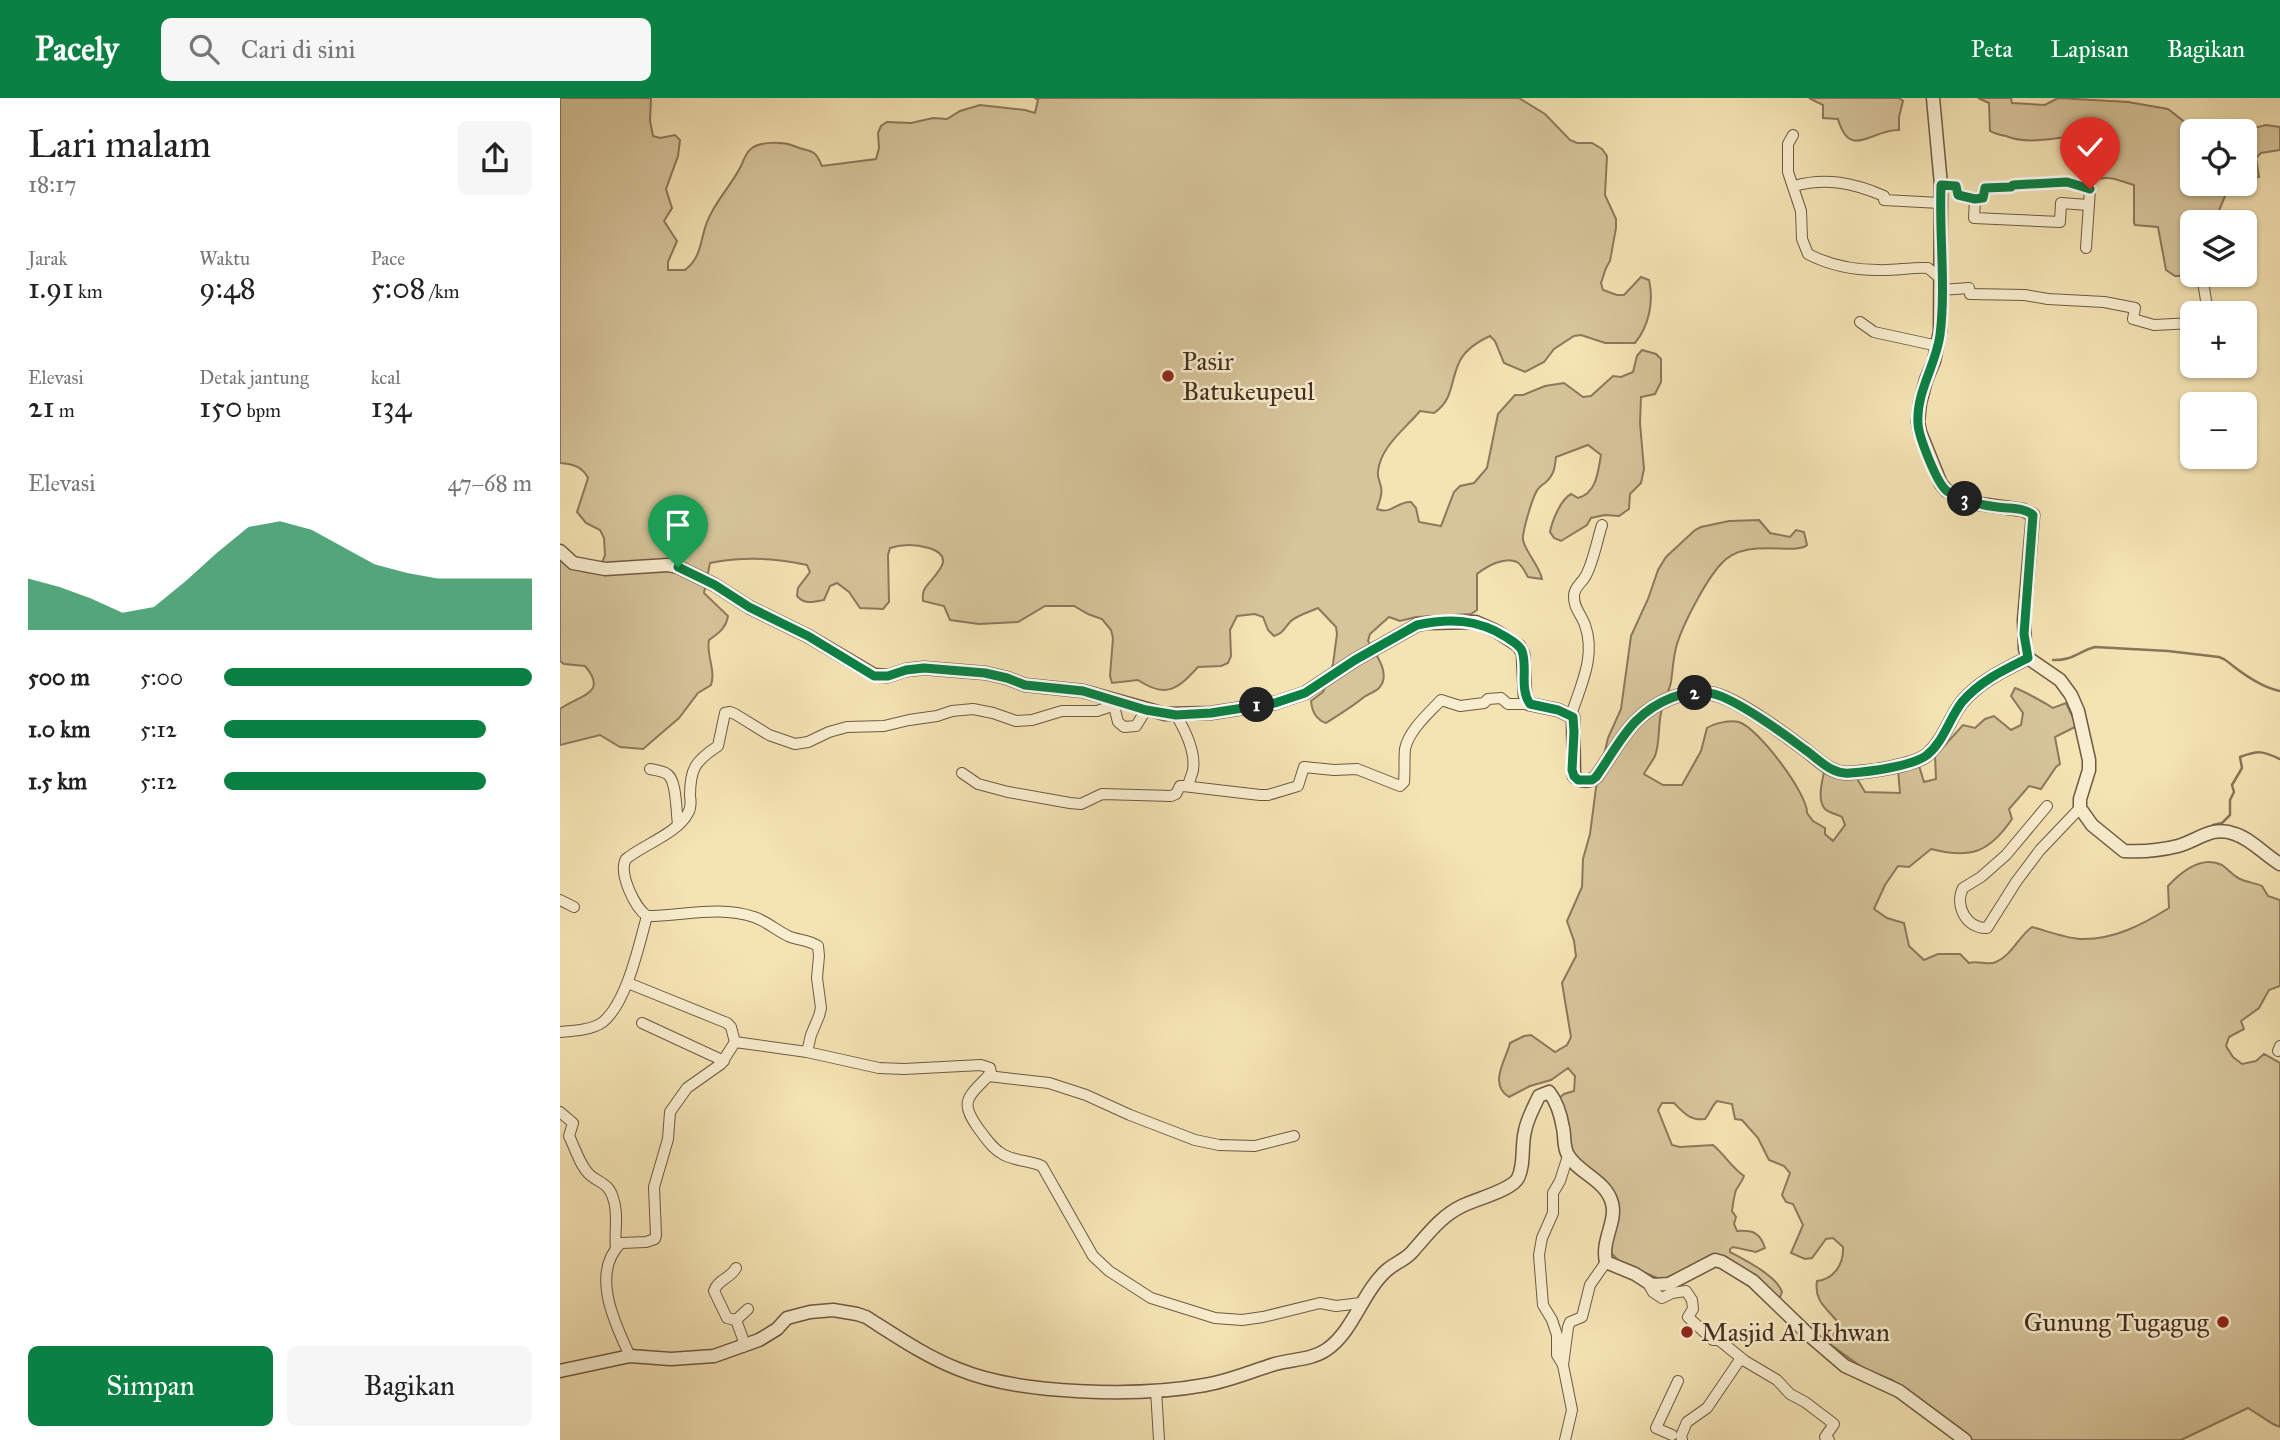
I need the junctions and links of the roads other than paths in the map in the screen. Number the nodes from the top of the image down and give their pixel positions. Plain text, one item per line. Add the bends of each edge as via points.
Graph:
1 (1933, 100) edge
2 (1793, 135) dead end
3 (1941, 185) junction
4 (1794, 186) junction
5 (1975, 199) junction
6 (1940, 203) junction
7 (2088, 205) junction
8 (2086, 248) dead end
9 (1941, 284) junction
10 (1860, 322) dead end
11 (2180, 324) edge
12 (1938, 346) junction
13 (1602, 525) dead end
14 (560, 551) edge
15 (2028, 658) junction
16 (1528, 702) junction
17 (1118, 705) junction
18 (1146, 710) junction
19 (1176, 715) junction
20 (1571, 715) junction
21 (650, 769) dead end
22 (962, 773) dead end
23 (1188, 786) junction
24 (2047, 806) dead end
25 (2080, 808) junction
26 (678, 824) junction
27 (2280, 864) edge
28 (560, 900) edge
29 (574, 907) dead end
30 (647, 916) junction
31 (628, 983) junction
32 (642, 1023) dead end
33 (560, 1032) edge
34 (735, 1042) junction
35 (807, 1052) junction
36 (724, 1061) junction
37 (988, 1076) junction
38 (560, 1112) edge
39 (1294, 1136) dead end
40 (1568, 1156) junction
41 (616, 1248) junction
42 (1606, 1262) junction
43 (736, 1268) dead end
44 (1648, 1283) junction
45 (1361, 1303) junction
46 (748, 1309) dead end
47 (736, 1320) junction
48 (743, 1347) junction
49 (630, 1356) junction
50 (1741, 1357) junction
51 (1563, 1365) junction
52 (560, 1371) edge
53 (1678, 1381) dead end
54 (1156, 1390) junction
55 (1676, 1438) edge
56 (1159, 1440) edge
57 (1565, 1440) edge
58 (1829, 1440) edge
59 (1965, 1440) edge

1 - 3 street
2 - 4 street via 1788,145 1788,172
3 - 5 street via 1956,186 1958,195
3 - 6 street
4 - 6 street via 1848,183 1884,196 1884,200
4 - 9 street via 1808,254 1820,261 1876,271 1928,268
5 - 7 street via 1983,198 1985,188 2067,182 2090,189
5 - 7 street via 1974,218 2060,222 2061,202
6 - 9 street
7 - 8 street
9 - 11 street via 1969,288 1970,294 2116,303 2135,308 2133,319 2154,325
9 - 12 street
10 - 12 street via 1874,332
12 - 15 street via 1918,422 1941,484 1973,503 2033,515 2024,634
13 - 20 street via 1585,577 1574,590 1573,600 1590,647
14 - 17 street via 573,563 593,567 678,567 874,676 924,668 985,673 1025,685 1083,691
15 - 20 street via 1977,688 1931,750 1916,761 1851,773 1837,772 1725,698 1701,692 1652,707 1631,727 1596,777 1581,781 1572,770
15 - 25 street via 2060,680 2078,712 2089,765
16 - 19 street via 1519,646 1476,622 1427,623 1407,629 1305,693 1275,703
16 - 20 street
16 - 23 street via 1507,704 1501,698 1460,706 1441,700 1407,742 1400,786 1357,769 1304,766 1298,786 1268,794
17 - 18 street
17 - 18 street via 1118,722 1124,727 1136,726
17 - 26 street via 1016,721 973,709 952,711 884,726 847,727 794,744 727,712 718,746 692,772 691,807
18 - 19 street
19 - 23 street via 1192,752
21 - 26 street via 670,778
22 - 23 street via 978,784 1008,792 1081,804 1102,794 1171,796 1180,786
24 - 25 street via 2006,855 1963,888 1959,900 1971,923 1987,928 2040,850
25 - 27 street via 2092,825 2124,851 2171,847 2221,831 2241,836
26 - 30 street via 623,864 624,878
28 - 29 street
30 - 31 street
30 - 35 street via 711,911 744,914 815,944 821,1008
31 - 33 street via 603,1022
31 - 34 street via 727,1023
32 - 36 street
34 - 35 street
34 - 36 street
35 - 37 street via 894,1069 987,1066 991,1070
36 - 41 street via 687,1088 670,1112 668,1139 654,1187 655,1239 621,1243
37 - 39 street via 1049,1083 1195,1140 1219,1145 1255,1146
37 - 45 street via 970,1096 971,1118 998,1151 1042,1166 1093,1256 1131,1286 1151,1298 1224,1319 1252,1320 1322,1303
38 - 41 street via 573,1122 569,1136 584,1166 603,1181 613,1197
40 - 42 street via 1594,1178 1613,1204 1604,1247
40 - 45 street via 1554,1098 1543,1093 1525,1129 1518,1179 1452,1211 1401,1262 1387,1269
40 - 51 street via 1553,1193 1553,1213 1539,1255 1543,1305 1552,1320
41 - 49 street via 606,1291
42 - 44 street
42 - 51 street via 1590,1285 1582,1317 1570,1322
43 - 47 street via 714,1291 727,1318
44 - 50 street via 1662,1298 1686,1291 1693,1309 1688,1317
44 - 59 street via 1669,1284 1714,1260 1722,1262 1753,1281 1845,1366 1899,1391
45 - 54 street via 1343,1333 1319,1354 1227,1381
46 - 47 street
47 - 48 street
48 - 49 street via 695,1359
48 - 54 street via 792,1316 837,1310 866,1317 921,1353 977,1376 1053,1389
49 - 52 street
50 - 55 street via 1707,1408
50 - 58 street via 1834,1424 1825,1437
51 - 57 street via 1572,1410
53 - 55 street via 1656,1428
54 - 56 street

